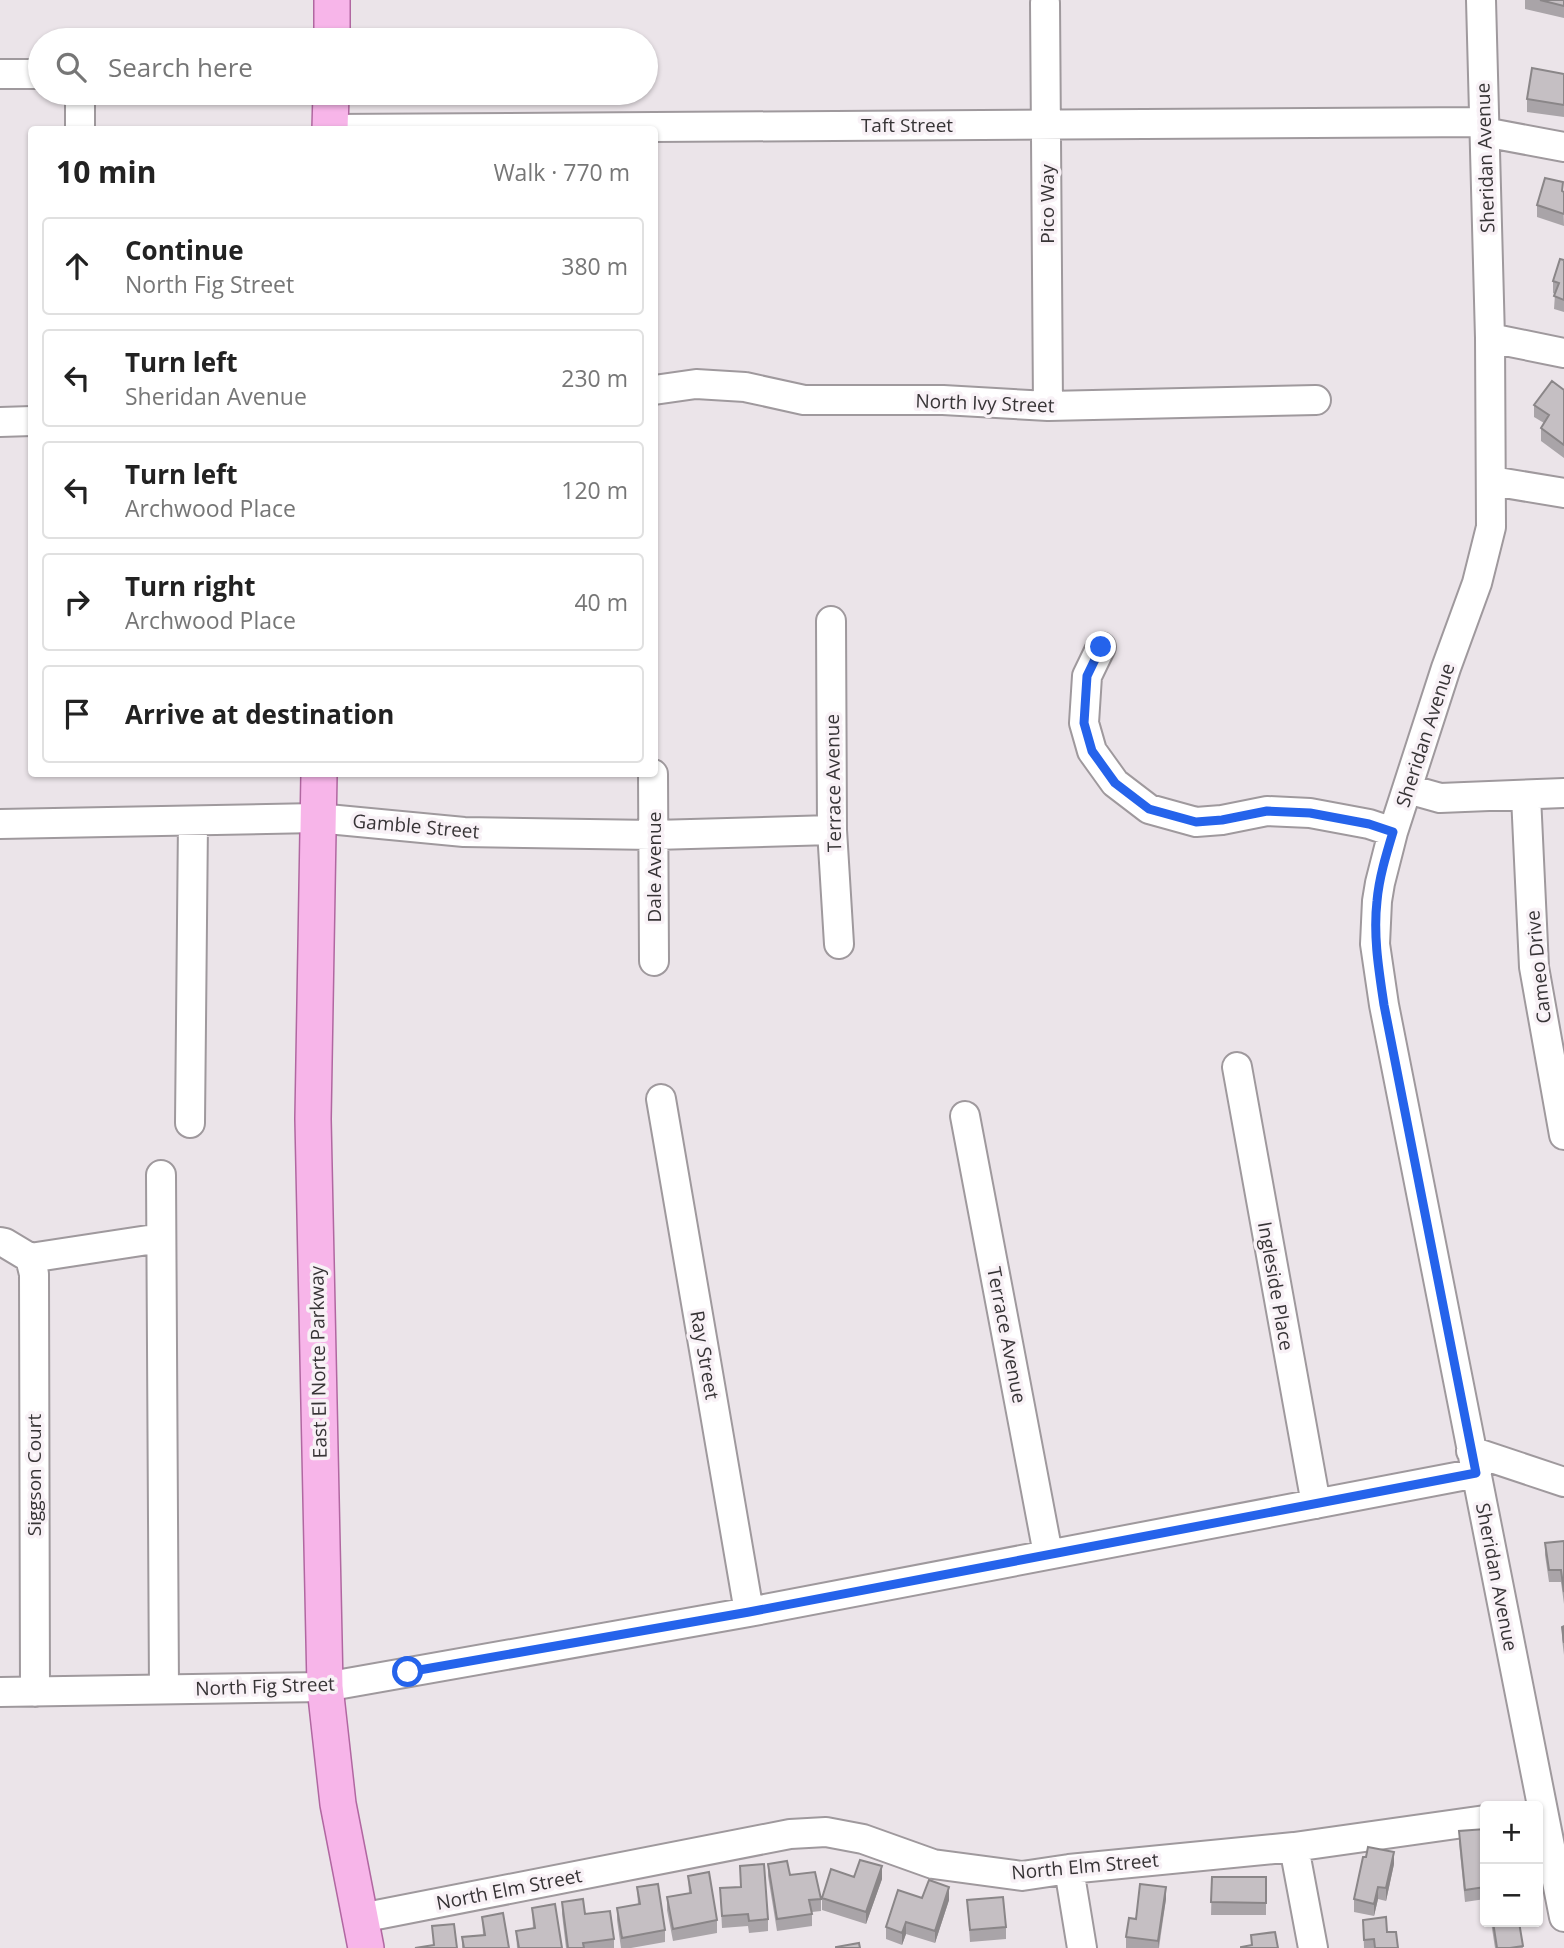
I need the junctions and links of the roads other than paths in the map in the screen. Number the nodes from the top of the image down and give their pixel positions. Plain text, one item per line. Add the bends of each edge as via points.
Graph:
1 (332, 0) edge
2 (1481, 0) edge
3 (1045, 3) dead end
4 (332, 28) edge
5 (0, 74) edge
6 (28, 74) edge
7 (80, 105) edge
8 (331, 105) edge
9 (1047, 124) junction
10 (80, 126) edge
11 (330, 126) edge
12 (658, 127) edge
13 (1484, 127) junction
14 (1564, 147) edge
15 (1490, 338) junction
16 (1564, 353) edge
17 (658, 389) edge
18 (1316, 400) dead end
19 (1048, 406) junction
20 (28, 421) edge
21 (0, 422) edge
22 (1492, 481) junction
23 (1564, 493) edge
24 (831, 621) dead end
25 (1101, 647) dead end
26 (319, 777) edge
27 (653, 777) edge
28 (1408, 789) junction
29 (1564, 793) edge
30 (1526, 796) junction
31 (317, 818) junction
32 (193, 821) junction
33 (0, 824) edge
34 (832, 830) junction
35 (1393, 832) junction
36 (654, 835) junction
37 (839, 944) dead end
38 (653, 961) dead end
39 (1237, 1067) dead end
40 (661, 1099) dead end
41 (965, 1116) dead end
42 (190, 1124) dead end
43 (1564, 1135) edge
44 (161, 1175) dead end
45 (161, 1238) junction
46 (0, 1242) edge
47 (30, 1258) junction
48 (1474, 1462) junction
49 (1564, 1482) edge
50 (1316, 1504) junction
51 (1048, 1553) junction
52 (749, 1612) junction
53 (325, 1687) junction
54 (164, 1689) junction
55 (0, 1692) edge
56 (35, 1692) junction
57 (1547, 1804) edge
58 (1480, 1821) edge
59 (1294, 1847) junction
60 (1069, 1869) junction
61 (1564, 1917) edge
62 (364, 1933) edge
63 (1082, 1948) edge
64 (1313, 1948) edge

1 - 4 main road
2 - 13 street, Sheridan Avenue
3 - 9 street, Pico Way
5 - 6 street
7 - 10 street
8 - 11 main road
9 - 12 street, Taft Street
9 - 13 street, Taft Street
9 - 19 street, Pico Way
13 - 14 street, Taft Street
13 - 15 street, Sheridan Avenue
15 - 16 street
15 - 22 street, Sheridan Avenue
17 - 19 street, North Ivy Street via 696,384 745,387 804,400
18 - 19 street, North Ivy Street
20 - 21 street
22 - 23 street
22 - 28 street, Sheridan Avenue via 1491,527 1483,564
24 - 34 street, Terrace Avenue
25 - 35 street via 1087,676 1084,723 1092,751 1115,783 1149,809 1196,822 1267,811 1310,813
26 - 31 main road, East El Norte Parkway
27 - 36 street, Dale Avenue
28 - 30 street via 1440,798
28 - 35 street, Sheridan Avenue
29 - 30 street
30 - 43 street, Cameo Drive via 1534,967
31 - 32 street, Gamble Street
31 - 36 street, Gamble Street via 464,832
31 - 53 main road, East El Norte Parkway via 313,1122
32 - 33 street, Gamble Street
32 - 42 street
34 - 36 street, Gamble Street
34 - 37 street, Terrace Avenue
35 - 48 street, Sheridan Avenue via 1377,901 1378,969
36 - 38 street, Dale Avenue
39 - 50 street, Ingleside Place
40 - 52 street, Ray Street
41 - 51 street, Terrace Avenue
44 - 45 street
45 - 47 street
45 - 54 street
46 - 47 street
47 - 56 street, Siggson Court via 34,1274
48 - 49 street
48 - 50 street, North Fig Street
48 - 57 street, Sheridan Avenue
50 - 51 street, North Fig Street
51 - 52 street, North Fig Street
52 - 53 street, North Fig Street
53 - 54 street, North Fig Street
53 - 62 main road, East El Norte Parkway via 338,1804
54 - 56 street, North Fig Street
55 - 56 street, North Fig Street
57 - 61 street, Sheridan Avenue
58 - 59 street, North Elm Street
59 - 60 street, North Elm Street
59 - 64 street
60 - 62 street, North Elm Street via 1022,1876 933,1864 863,1839 826,1832 790,1834
60 - 63 street

